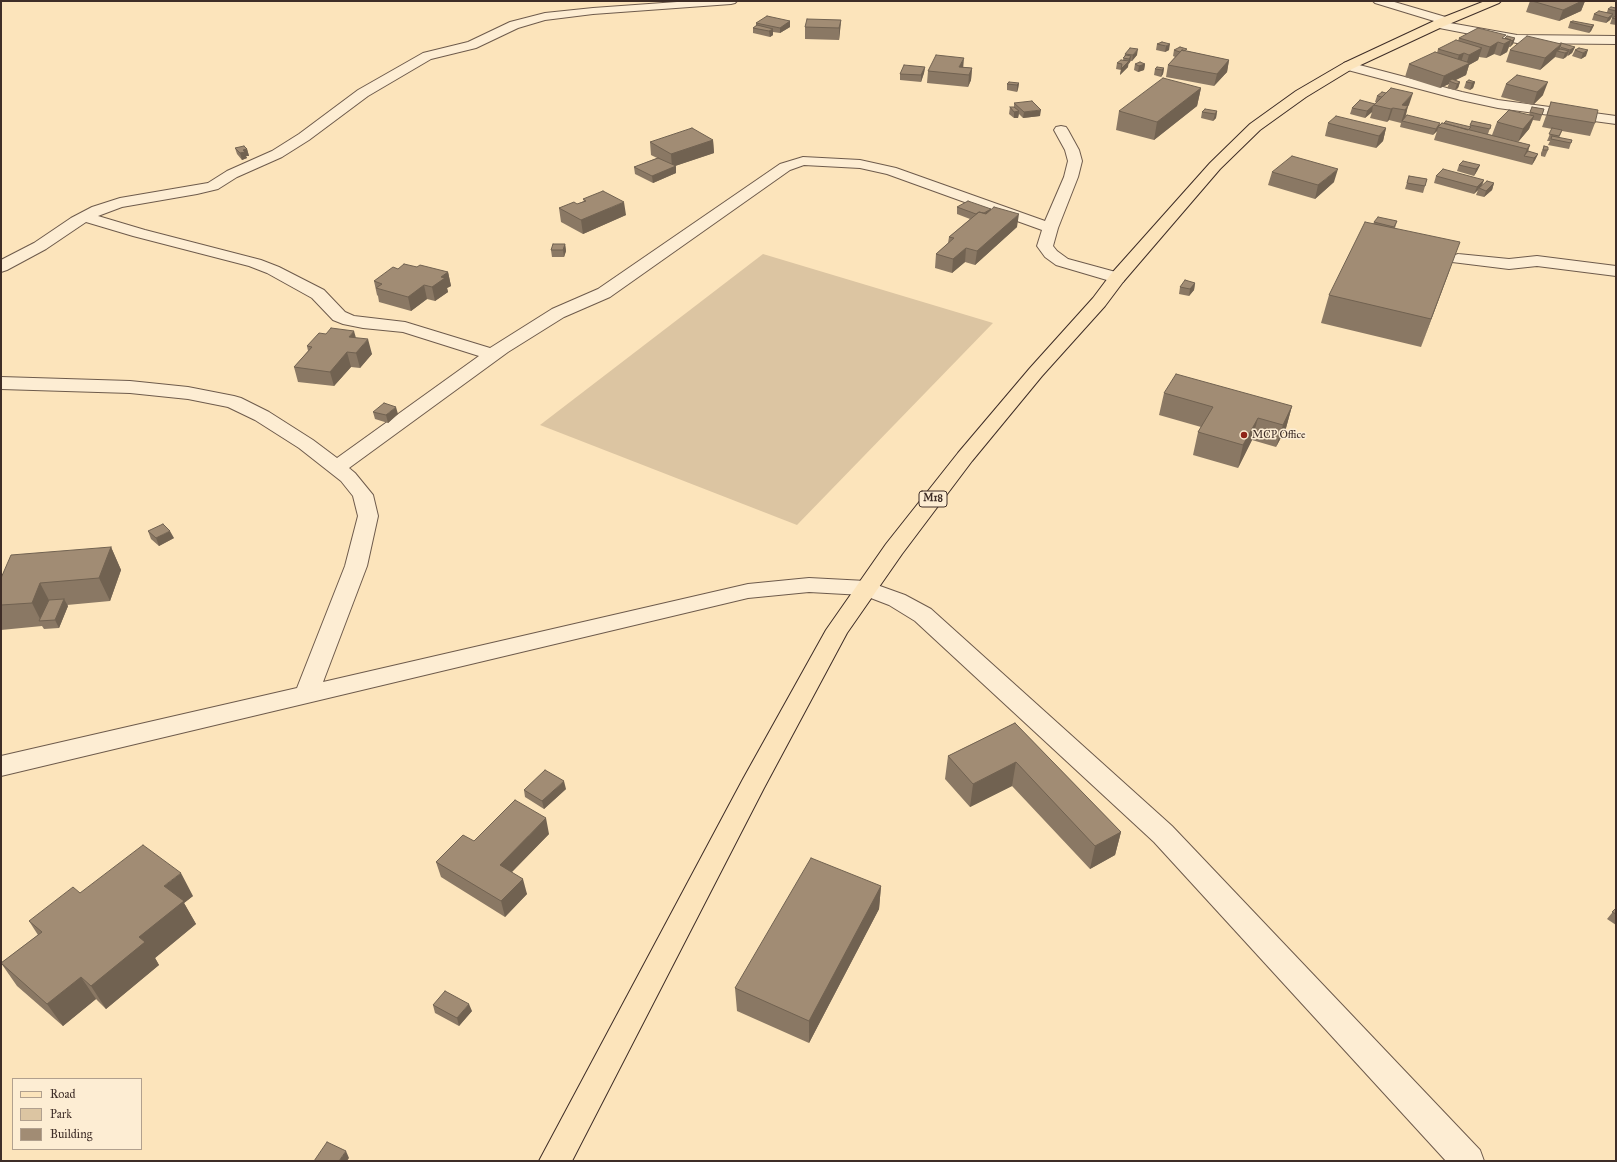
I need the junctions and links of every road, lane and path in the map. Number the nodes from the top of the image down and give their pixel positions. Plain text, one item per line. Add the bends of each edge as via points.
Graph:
1 (730, 1) edge
2 (1379, 1) edge
3 (1495, 1) edge
4 (1441, 23) junction
5 (1616, 40) edge
6 (1348, 66) junction
7 (1616, 120) edge
8 (1061, 130) dead end
9 (84, 216) junction
10 (1050, 228) junction
11 (1458, 259) edge
12 (1, 267) edge
13 (1616, 271) edge
14 (1117, 278) junction
15 (493, 355) junction
16 (1, 383) edge
17 (336, 468) junction
18 (866, 588) junction
19 (307, 693) junction
20 (1, 766) edge
21 (555, 1161) edge
22 (1468, 1161) edge

1 - 9 street via 572,13 528,20 472,45 423,58 363,93 277,154 232,174 210,188 120,203
2 - 4 street
3 - 4 main road, M18
4 - 5 street via 1517,39
4 - 6 main road, M18
6 - 7 street via 1498,104
6 - 14 main road, M18 via 1301,94 1255,128 1215,166
8 - 10 street via 1075,161
9 - 12 street via 40,246
9 - 15 street via 256,263 318,294 339,316 349,320 405,327
10 - 14 street via 1045,246 1051,254 1062,262
10 - 15 street via 891,170 860,164 803,161 785,167 604,292 558,313
11 - 13 street via 1508,264 1543,262
14 - 18 main road, M18 via 965,457
15 - 17 street
16 - 17 street via 130,387 234,402 262,416 306,444
17 - 19 street via 348,477 363,495 368,516 356,566
18 - 19 street via 809,585 748,591
18 - 21 main road, M18 via 837,630 752,786
18 - 22 street via 897,600 924,615 1163,834
19 - 20 street

